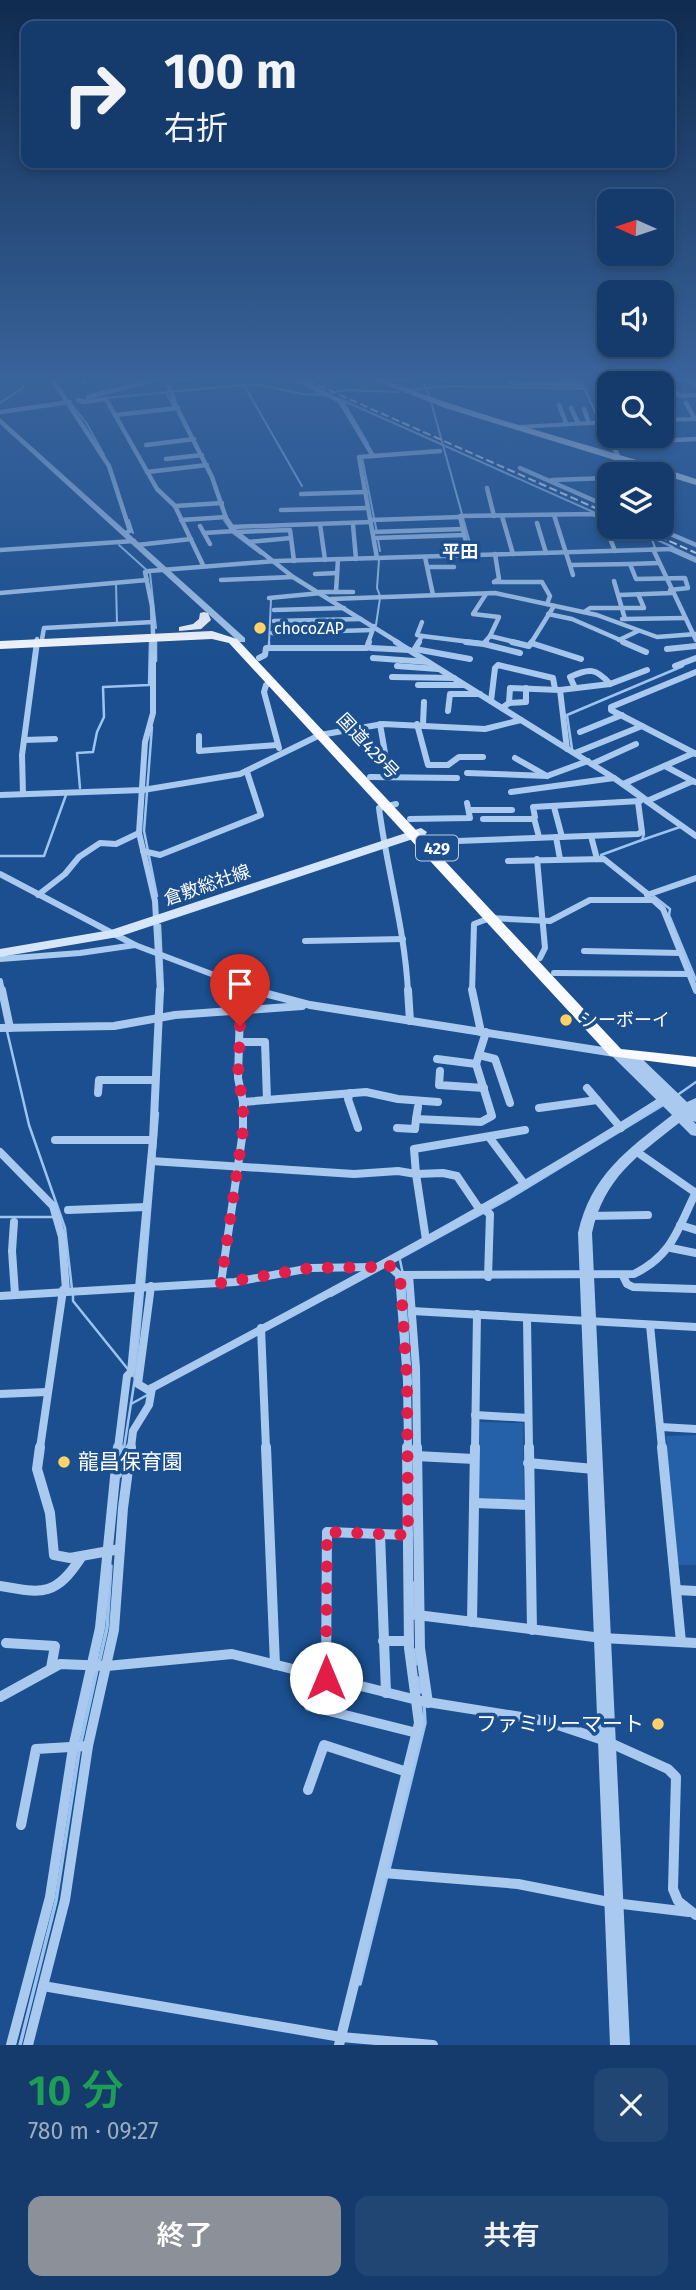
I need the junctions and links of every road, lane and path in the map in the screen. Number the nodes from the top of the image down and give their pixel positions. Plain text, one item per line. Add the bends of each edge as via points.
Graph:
1 (51, 471) edge
2 (56, 471) edge
3 (111, 471) edge
4 (152, 471) edge
5 (210, 471) edge
6 (364, 471) edge
7 (528, 471) edge
8 (665, 471) edge
9 (147, 472) joint
10 (597, 478) edge
11 (547, 480) junction
12 (696, 482) edge
13 (486, 488) dead end
14 (366, 492) junction
15 (301, 494) dead end
16 (597, 502) edge
17 (222, 503) junction
18 (175, 506) junction
19 (368, 508) junction
20 (281, 510) dead end
21 (554, 514) junction
22 (494, 516) junction
23 (502, 516) junction
24 (226, 517) junction
25 (462, 517) junction
26 (181, 520) junction
27 (373, 521) junction
28 (537, 523) dead end
29 (320, 524) junction
30 (353, 525) dead end
31 (200, 526) dead end
32 (234, 530) junction
33 (464, 532) junction
34 (124, 533) junction
35 (204, 533) junction
36 (376, 535) junction
37 (674, 537) edge
38 (291, 538) junction
39 (191, 539) junction
40 (248, 542) junction
41 (132, 543) junction
42 (209, 544) dead end
43 (696, 547) edge
44 (654, 549) junction
45 (672, 549) joint
46 (0, 550) edge
47 (615, 551) junction
48 (567, 552) junction
49 (546, 553) junction
50 (682, 553) junction
51 (495, 554) junction
52 (513, 554) junction
53 (469, 555) junction
54 (425, 557) junction
55 (377, 558) junction
56 (326, 559) junction
57 (338, 559) junction
58 (356, 559) junction
59 (696, 560) edge
60 (272, 561) junction
61 (294, 561) junction
62 (658, 563) junction
63 (630, 564) junction
64 (203, 565) junction
65 (571, 565) junction
66 (428, 567) junction
67 (454, 567) dead end
68 (153, 570) junction
69 (337, 573) junction
70 (315, 574) dead end
71 (573, 575) dead end
72 (293, 577) junction
73 (666, 579) junction
74 (147, 580) junction
75 (220, 580) dead end
76 (614, 580) dead end
77 (494, 582) junction
78 (696, 587) edge
79 (688, 588) junction
80 (672, 590) junction
81 (336, 592) junction
82 (353, 592) dead end
83 (0, 593) edge
84 (320, 593) junction
85 (489, 593) junction
86 (433, 594) junction
87 (638, 594) junction
88 (619, 595) junction
89 (269, 598) dead end
90 (330, 599) junction
91 (550, 605) junction
92 (344, 608) junction
93 (622, 608) junction
94 (274, 610) dead end
95 (584, 612) junction
96 (548, 614) junction
97 (204, 615) junction
98 (685, 618) junction
99 (362, 619) junction
100 (625, 619) junction
101 (610, 620) junction
102 (274, 621) dead end
103 (422, 622) dead end
104 (151, 628) junction
105 (373, 628) junction
106 (638, 631) junction
107 (224, 633) junction
108 (695, 635) edge
109 (422, 636) junction
110 (489, 636) junction
111 (619, 639) junction
112 (39, 640) junction
113 (0, 643) edge
114 (531, 643) junction
115 (484, 644) junction
116 (696, 646) edge
117 (371, 648) dead end
118 (667, 649) dead end
119 (413, 650) junction
120 (646, 652) dead end
121 (263, 653) junction
122 (520, 653) dead end
123 (373, 657) dead end
124 (470, 659) dead end
125 (581, 659) dead end
126 (696, 659) edge
127 (430, 662) junction
128 (397, 666) dead end
129 (675, 666) dead end
130 (440, 669) junction
131 (647, 670) dead end
132 (696, 672) edge
133 (392, 677) dead end
134 (454, 678) junction
135 (272, 683) junction
136 (611, 684) junction
137 (418, 685) dead end
138 (465, 685) junction
139 (526, 688) junction
140 (575, 688) junction
141 (557, 689) junction
142 (481, 694) junction
143 (491, 701) junction
144 (424, 702) dead end
145 (509, 704) junction
146 (502, 708) junction
147 (448, 711) dead end
148 (622, 715) junction
149 (521, 720) junction
150 (380, 724) junction
151 (420, 724) junction
152 (642, 726) junction
153 (580, 732) dead end
154 (325, 734) junction
155 (198, 736) dead end
156 (55, 739) dead end
157 (24, 740) junction
158 (636, 744) dead end
159 (277, 745) junction
160 (567, 749) junction
161 (284, 753) junction
162 (576, 753) junction
163 (695, 753) edge
164 (483, 757) dead end
165 (515, 758) dead end
166 (589, 762) junction
167 (665, 766) junction
168 (247, 772) junction
169 (467, 773) dead end
170 (389, 776) junction
171 (547, 776) junction
172 (370, 777) junction
173 (457, 778) dead end
174 (614, 778) junction
175 (694, 782) edge
176 (625, 783) junction
177 (145, 789) junction
178 (511, 792) dead end
179 (23, 794) junction
180 (0, 795) edge
181 (648, 800) junction
182 (638, 802) junction
183 (391, 805) junction
184 (554, 807) junction
185 (512, 810) dead end
186 (534, 818) junction
187 (410, 819) junction
188 (483, 819) dead end
189 (139, 833) junction
190 (422, 836) junction
191 (591, 836) junction
192 (696, 836) edge
193 (539, 837) junction
194 (559, 837) junction
195 (384, 844) junction
196 (145, 851) junction
197 (537, 859) junction
198 (561, 859) junction
199 (597, 859) junction
200 (508, 861) dead end
201 (0, 874) edge
202 (696, 878) edge
203 (650, 894) junction
204 (38, 895) junction
205 (634, 900) junction
206 (497, 919) junction
207 (156, 920) junction
208 (544, 920) junction
209 (113, 934) junction
210 (403, 939) junction
211 (305, 941) dead end
212 (135, 945) junction
213 (584, 951) dead end
214 (0, 953) edge
215 (680, 953) junction
216 (162, 956) junction
217 (540, 958) junction
218 (0, 959) edge
219 (554, 973) junction
220 (690, 974) junction
221 (0, 981) edge
222 (696, 991) edge
223 (310, 1005) junction
224 (240, 1010) junction
225 (156, 1018) junction
226 (410, 1021) junction
227 (0, 1028) edge
228 (10, 1028) junction
229 (483, 1032) junction
230 (239, 1042) junction
231 (479, 1055) junction
232 (624, 1055) junction
233 (437, 1059) dead end
234 (696, 1062) edge
235 (476, 1064) junction
236 (440, 1072) dead end
237 (155, 1080) junction
238 (484, 1088) junction
239 (587, 1088) dead end
240 (98, 1093) dead end
241 (350, 1093) junction
242 (267, 1100) junction
243 (597, 1100) junction
244 (243, 1102) junction
245 (438, 1102) dead end
246 (510, 1103) dead end
247 (677, 1104) edge
248 (418, 1107) dead end
249 (539, 1108) dead end
250 (416, 1119) junction
251 (358, 1128) dead end
252 (397, 1128) dead end
253 (621, 1128) junction
254 (525, 1130) dead end
255 (696, 1132) edge
256 (489, 1137) junction
257 (55, 1140) dead end
258 (153, 1140) junction
259 (0, 1152) edge
260 (637, 1153) junction
261 (151, 1161) junction
262 (239, 1167) junction
263 (416, 1174) junction
264 (525, 1185) junction
265 (696, 1192) edge
266 (146, 1207) junction
267 (68, 1210) dead end
268 (484, 1210) junction
269 (648, 1215) dead end
270 (587, 1216) junction
271 (14, 1222) dead end
272 (680, 1225) junction
273 (696, 1230) edge
274 (426, 1240) junction
275 (671, 1248) junction
276 (696, 1253) edge
277 (375, 1267) junction
278 (397, 1270) junction
279 (586, 1275) junction
280 (623, 1276) junction
281 (488, 1277) junction
282 (221, 1283) junction
283 (144, 1286) junction
284 (696, 1289) edge
285 (68, 1290) junction
286 (15, 1294) junction
287 (0, 1296) edge
288 (412, 1311) junction
289 (477, 1314) junction
290 (527, 1319) junction
291 (589, 1321) junction
292 (650, 1325) junction
293 (696, 1327) edge
294 (261, 1332) junction
295 (132, 1380) junction
296 (152, 1391) junction
297 (47, 1392) junction
298 (0, 1394) edge
299 (475, 1415) junction
300 (528, 1418) junction
301 (661, 1427) junction
302 (696, 1429) edge
303 (416, 1456) junction
304 (474, 1459) junction
305 (528, 1463) junction
306 (595, 1469) junction
307 (474, 1503) junction
308 (529, 1505) junction
309 (380, 1534) junction
310 (408, 1535) junction
311 (113, 1549) junction
312 (82, 1556) junction
313 (0, 1586) edge
314 (677, 1590) junction
315 (696, 1591) edge
316 (414, 1615) junction
317 (472, 1622) junction
318 (532, 1630) junction
319 (602, 1638) junction
320 (383, 1641) junction
321 (409, 1641) junction
322 (681, 1642) junction
323 (6, 1643) dead end
324 (696, 1643) edge
325 (275, 1665) junction
326 (99, 1666) junction
327 (51, 1668) junction
328 (324, 1678) junction
329 (386, 1693) junction
330 (0, 1697) edge
331 (423, 1702) junction
332 (417, 1733) junction
333 (606, 1741) junction
334 (80, 1747) junction
335 (407, 1772) junction
336 (308, 1790) dead end
337 (21, 1825) dead end
338 (387, 1873) junction
339 (57, 1898) junction
340 (614, 1903) junction
341 (693, 1914) edge
342 (43, 1986) junction
343 (343, 2039) edge
344 (11, 2045) edge
345 (28, 2045) edge
346 (433, 2045) edge
347 (620, 2045) edge

1 - 41 street
2 - 34 street
3 - 34 street via 130,531
4 - 9 street
5 - 17 street
6 - 14 street
7 - 11 street
8 - 12 main road
9 - 18 street
10 - 11 street
11 - 16 street
13 - 22 street
14 - 15 street
14 - 19 street
17 - 18 street
17 - 24 street
18 - 26 street
19 - 20 street
19 - 27 street
21 - 23 street
21 - 47 street via 602,518
21 - 48 street
22 - 23 street
22 - 25 street
23 - 52 street
24 - 26 street
24 - 32 street
25 - 27 street
25 - 33 street
26 - 39 street
27 - 29 street
27 - 36 street
28 - 49 street
29 - 32 street
29 - 56 street
30 - 58 street
31 - 35 street
32 - 35 street
32 - 38 street via 290,530
32 - 40 street
33 - 36 street
33 - 53 street
34 - 41 street
35 - 42 street
36 - 55 street
37 - 43 street
38 - 40 street
38 - 61 street
39 - 41 street
39 - 64 street
40 - 60 street
41 - 46 street
41 - 68 street
43 - 50 street
44 - 45 street
44 - 47 street
44 - 62 street
45 - 50 street
47 - 48 street
48 - 49 street
48 - 65 street
49 - 52 street
50 - 59 street
51 - 52 street
51 - 53 street
51 - 77 street via 499,579
53 - 54 street
54 - 55 street
54 - 66 street
55 - 58 street
56 - 57 street
56 - 61 street
57 - 58 street
57 - 69 street
60 - 61 street
60 - 64 street
60 - 72 street
62 - 63 street
62 - 73 street
63 - 65 street
63 - 73 street via 636,579
64 - 68 street
65 - 71 street
66 - 67 street
66 - 86 street
68 - 74 street
68 - 97 street
68 - 107 street
69 - 70 street
69 - 81 street
72 - 75 street
72 - 84 street
73 - 79 street via 685,578
73 - 80 street
74 - 83 street
74 - 104 street
76 - 88 street
77 - 85 street
77 - 91 street via 542,582
78 - 79 street
79 - 80 street
80 - 87 street
80 - 98 street
81 - 82 street
81 - 84 street
84 - 89 street
84 - 90 street
85 - 86 street
85 - 91 street
85 - 110 street via 482,596 473,614 499,617
86 - 90 street
87 - 88 street
87 - 93 street via 644,608
88 - 93 street
90 - 92 street
91 - 95 street
91 - 96 street
92 - 94 street
92 - 99 street
93 - 95 street
93 - 100 street
95 - 101 street
96 - 111 street
96 - 114 street
97 - 104 highway via 204,622 195,627
97 - 107 street
98 - 100 street
98 - 108 street
99 - 102 street
99 - 105 street
100 - 101 street
101 - 106 street
103 - 109 street via 417,635
104 - 107 highway
104 - 112 highway
104 - 177 street via 153,713 145,742
105 - 119 street
105 - 121 street via 270,633
105 - 121 street via 367,648
106 - 108 street via 657,637
106 - 111 street
107 - 121 highway, 国道429号 / 429
107 - 135 highway, 国道429号 / 429
109 - 115 street
109 - 119 street
110 - 114 street
110 - 115 street
111 - 120 street
112 - 113 highway
112 - 157 street
114 - 125 street
115 - 122 street
116 - 118 street
117 - 119 street
119 - 124 street
119 - 127 street
121 - 154 highway, 国道429号 / 429
123 - 127 street
126 - 129 street
127 - 130 street
128 - 130 street
130 - 134 street
131 - 136 street
132 - 148 street via 611,707
133 - 134 street
134 - 138 street
135 - 154 highway, 国道429号 / 429
135 - 159 street via 264,692
136 - 140 street
136 - 140 street via 590,667 570,677
137 - 138 street
138 - 142 street
139 - 141 street
139 - 145 street via 526,702
139 - 145 street via 510,688
140 - 141 street
141 - 143 street via 553,678 498,665
141 - 160 street
142 - 143 street
142 - 147 street via 450,694
143 - 146 street
144 - 151 street
145 - 146 street
146 - 149 street
148 - 152 street
148 - 153 street
149 - 151 street via 485,729
149 - 160 street
150 - 151 street
150 - 154 street
150 - 170 street
151 - 164 street via 428,765
152 - 162 street
152 - 163 street
154 - 161 street
154 - 172 highway, 国道429号 / 429
154 - 183 highway, 国道429号 / 429
155 - 159 street via 199,751
156 - 157 street
157 - 179 street
158 - 166 street
159 - 161 street
160 - 162 street
161 - 168 street
162 - 166 street
163 - 167 street
165 - 171 street
166 - 171 street
166 - 174 street
167 - 175 street
167 - 176 street
168 - 177 street
168 - 196 street via 261,815 160,855
169 - 171 street
170 - 172 street
170 - 173 street
172 - 183 highway, 国道429号 / 429
174 - 176 street
174 - 178 street
175 - 181 street
176 - 181 street
177 - 179 street
177 - 189 street
179 - 180 street
181 - 182 street
181 - 192 street
182 - 184 street
182 - 191 street via 642,832
183 - 187 highway, 国道429号 / 429
183 - 190 highway, 国道429号 / 429
183 - 195 street via 379,808
184 - 186 street via 533,807
184 - 194 street
185 - 187 street via 468,807 470,818
186 - 188 street
186 - 193 street
187 - 190 highway, 国道429号 / 429
189 - 196 street
189 - 204 street via 116,844 100,843
190 - 193 street
190 - 195 main road, 倉敷総社線
190 - 206 highway, 国道429号 / 429
191 - 194 street
191 - 199 street
193 - 194 street
194 - 198 street
195 - 207 main road, 倉敷総社線
195 - 210 street
196 - 207 street
197 - 198 street
197 - 200 street
197 - 208 street
198 - 199 street
199 - 203 street via 604,859
201 - 204 street
202 - 203 street
203 - 205 street
204 - 209 street
205 - 208 street via 590,900
205 - 215 street via 653,900 663,909
206 - 208 street
206 - 217 highway, 国道429号 / 429
206 - 229 street via 474,924 471,940 472,991
206 - 232 highway, 国道429号 / 429
207 - 209 main road, 倉敷総社線
207 - 216 street
208 - 217 street via 545,948
209 - 212 street
209 - 214 main road, 倉敷総社線
210 - 211 street
210 - 226 street
212 - 216 street
212 - 218 street
213 - 215 street
215 - 220 street
216 - 223 street via 255,991
216 - 225 street
217 - 219 highway, 国道429号 / 429
219 - 220 street
219 - 232 highway, 国道429号 / 429
220 - 222 street
221 - 228 street
223 - 224 street
223 - 226 street
224 - 225 street
224 - 230 street
225 - 228 street via 102,1027
225 - 237 street
226 - 229 street
227 - 228 street
229 - 231 street
229 - 232 street
230 - 242 street via 265,1042
230 - 244 street
231 - 235 street
231 - 246 street via 495,1059
232 - 234 highway
232 - 247 street
233 - 235 street
235 - 238 street
236 - 238 street via 439,1085
237 - 240 street via 99,1080
237 - 258 street
238 - 250 street via 492,1116 481,1122
239 - 243 street
241 - 242 street
241 - 245 street
241 - 251 street
242 - 244 street
243 - 249 street
243 - 253 street
244 - 262 street
247 - 253 street
247 - 255 street
247 - 260 street
248 - 250 street
250 - 252 street via 415,1129
253 - 264 street
254 - 256 street
256 - 263 street via 414,1149
256 - 264 street
257 - 258 street
258 - 261 street
259 - 285 street via 53,1206
260 - 265 street
260 - 270 street via 603,1185
261 - 262 street
261 - 266 street
262 - 263 street
262 - 282 street
263 - 268 street via 453,1172
263 - 274 street
264 - 268 street
265 - 272 street
266 - 267 street
266 - 283 street
268 - 274 street
268 - 281 street
269 - 270 street
270 - 279 street
271 - 286 street
272 - 273 street
272 - 275 street
274 - 278 street
275 - 276 street
275 - 280 street via 645,1270
277 - 278 street
277 - 282 street via 311,1268
277 - 294 street
278 - 281 street
278 - 288 street
278 - 310 street via 407,1381
279 - 280 street
279 - 281 street
279 - 291 street
280 - 284 street via 633,1287
282 - 283 street
283 - 285 street
283 - 295 street
283 - 295 street
285 - 286 street
285 - 297 street
286 - 287 street
288 - 289 street
288 - 303 street
289 - 290 street
289 - 299 street
290 - 291 street
290 - 300 street
291 - 292 street
291 - 306 street
292 - 293 street
292 - 301 street
294 - 296 street
294 - 325 street
295 - 296 street
295 - 311 street
296 - 311 street via 152,1402 133,1431
297 - 298 street
297 - 312 street via 37,1469 50,1513 54,1555 64,1559
299 - 300 street
299 - 304 street
300 - 305 street
301 - 302 street
301 - 314 street
303 - 304 street
303 - 316 street
304 - 307 street
305 - 306 street
305 - 308 street
306 - 319 street
307 - 308 street
307 - 317 street
308 - 318 street
309 - 310 street
309 - 320 street
309 - 328 street via 327,1532
310 - 316 street
311 - 312 street
311 - 326 street via 100,1628
312 - 313 street via 69,1578 49,1591 35,1594
314 - 315 street
314 - 322 street
316 - 317 street
316 - 321 street
316 - 331 street
317 - 318 street
318 - 319 street
319 - 322 street
319 - 333 street
320 - 321 street
320 - 329 street
321 - 331 street via 412,1676
322 - 324 street
323 - 327 street via 55,1646
325 - 326 street via 232,1654
325 - 328 street
326 - 327 street via 61,1664
326 - 334 street
327 - 330 street
328 - 329 street
328 - 332 street via 309,1706
329 - 331 street
331 - 332 street
331 - 333 street via 527,1717
332 - 335 street
333 - 340 street
333 - 341 street via 676,1777 673,1889 678,1901
334 - 337 street via 36,1749
334 - 339 street
335 - 336 street via 324,1745
335 - 338 street
338 - 340 street via 517,1885
338 - 343 street
339 - 342 street
339 - 344 street
340 - 341 street
340 - 347 street
342 - 343 street
342 - 345 street
343 - 346 street

